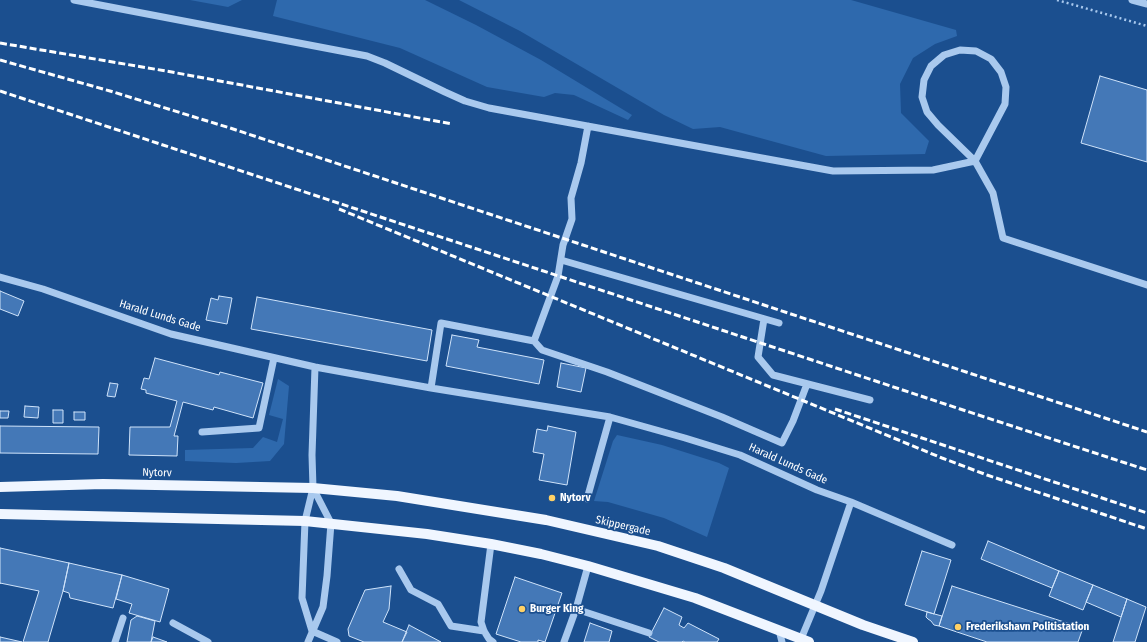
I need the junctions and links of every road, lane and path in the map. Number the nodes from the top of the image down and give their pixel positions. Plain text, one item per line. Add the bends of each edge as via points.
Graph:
1 (74, 0) edge
2 (1057, 0) edge
3 (1132, 0) edge
4 (1147, 4) edge
5 (1147, 26) edge
6 (588, 126) junction
7 (975, 161) junction
8 (561, 260) junction
9 (0, 277) edge
10 (1147, 285) edge
11 (764, 319) junction
12 (779, 323) dead end
13 (534, 341) junction
14 (274, 358) junction
15 (315, 367) junction
16 (807, 384) junction
17 (431, 388) junction
18 (870, 400) dead end
19 (610, 417) junction
20 (202, 432) dead end
21 (0, 487) edge
22 (313, 488) junction
23 (587, 498) dead end
24 (851, 502) junction
25 (0, 514) edge
26 (305, 521) junction
27 (331, 523) junction
28 (491, 544) junction
29 (952, 545) dead end
30 (588, 566) junction
31 (399, 569) dead end
32 (815, 605) junction
33 (576, 609) junction
34 (123, 618) dead end
35 (173, 623) dead end
36 (779, 630) junction
37 (312, 631) junction
38 (484, 631) junction
39 (649, 633) dead end
40 (805, 640) edge
41 (116, 642) edge
42 (208, 642) edge
43 (308, 642) edge
44 (337, 642) edge
45 (493, 642) edge
46 (564, 642) edge
47 (782, 642) edge
48 (913, 642) edge

1 - 6 street via 366,56 465,101 489,108
2 - 5 path
3 - 4 street
6 - 7 street via 833,171 933,170
6 - 8 street via 582,163 571,198 572,219 563,244
7 - 7 street via 927,112 922,97 924,80 931,66 944,55 960,50 976,52 991,59 1001,72 1006,88 1005,104
7 - 10 street via 993,193 1004,238
8 - 11 street
8 - 13 street via 558,276
9 - 14 street, Harald Lunds Gade via 43,289 171,334
11 - 12 street
11 - 16 street via 758,357 773,375
13 - 16 street via 542,350 608,372 782,443
13 - 17 street via 441,323
14 - 15 street, Harald Lunds Gade
14 - 20 street via 259,428
15 - 17 street, Harald Lunds Gade
15 - 22 street
16 - 18 street
17 - 19 street, Harald Lunds Gade
19 - 23 street
19 - 24 street, Harald Lunds Gade via 740,455 817,490
21 - 22 main road, Nytorv via 103,484
22 - 26 street
22 - 27 street
22 - 32 main road, Skippergade via 397,496 546,520 658,546 724,568
24 - 29 street, Harald Lunds Gade
24 - 32 street
25 - 26 main road
26 - 27 main road
26 - 37 street via 302,598
27 - 28 main road
27 - 37 street via 323,607
28 - 30 main road
28 - 38 street via 481,612
30 - 33 street
30 - 36 main road via 695,598
31 - 38 street via 412,590 438,604 450,626
32 - 40 street
32 - 48 main road, Skippergade
33 - 39 street
33 - 46 street
34 - 41 street
35 - 42 street
36 - 40 main road
36 - 47 street
37 - 43 street
37 - 44 street
38 - 45 street

